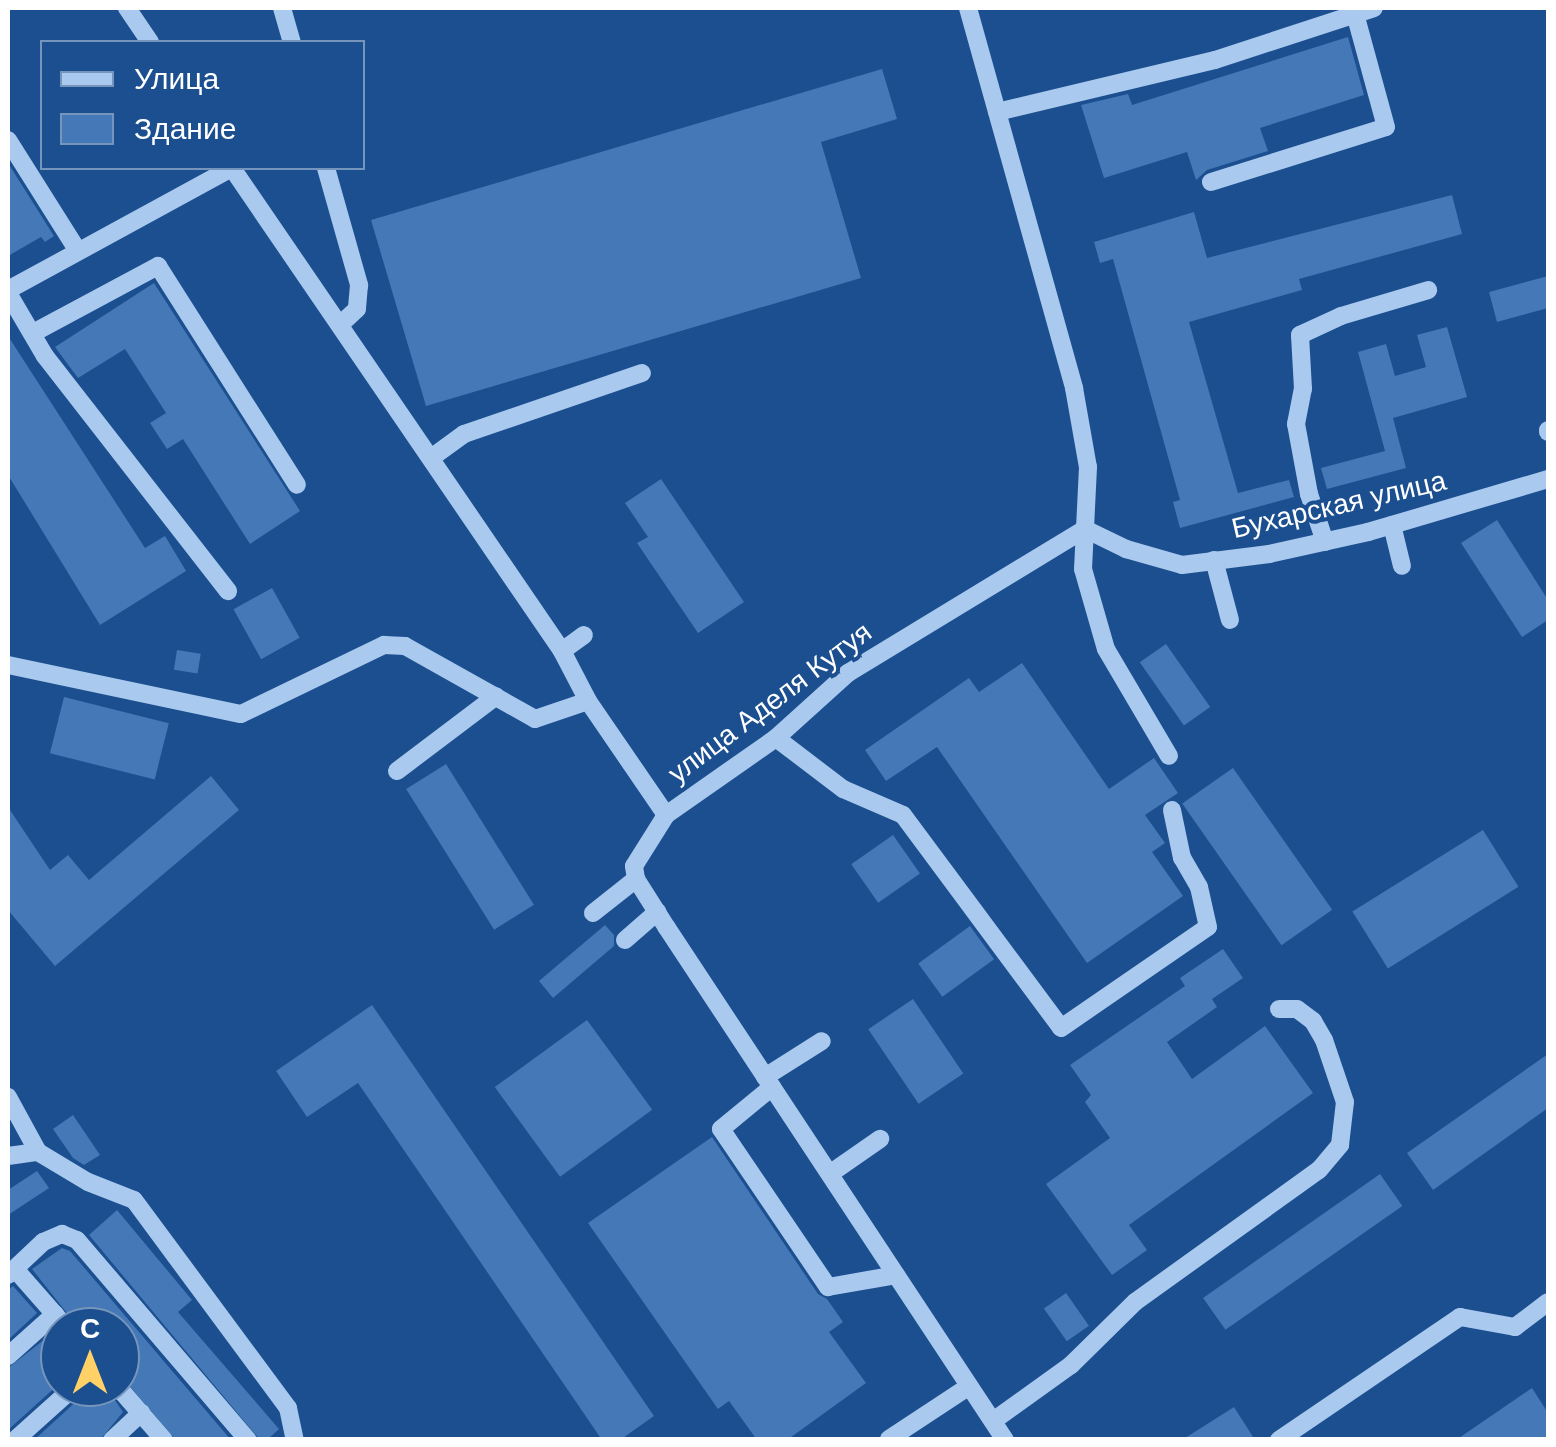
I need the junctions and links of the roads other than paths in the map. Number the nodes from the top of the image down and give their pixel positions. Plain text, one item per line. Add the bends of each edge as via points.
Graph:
1 (127, 8) edge
2 (282, 8) edge
3 (968, 8) edge
4 (1374, 8) edge
5 (1355, 14) junction
6 (149, 40) edge
7 (291, 40) edge
8 (998, 112) junction
9 (8, 140) edge
10 (228, 170) edge
11 (233, 170) edge
12 (327, 170) edge
13 (1211, 182) dead end
14 (78, 251) junction
15 (1428, 290) dead end
16 (8, 291) edge
17 (340, 325) junction
18 (33, 333) junction
19 (642, 373) dead end
20 (431, 458) junction
21 (1548, 479) edge
22 (298, 485) dead end
23 (1392, 525) junction
24 (1085, 529) junction
25 (1324, 542) junction
26 (1214, 560) junction
27 (1402, 566) dead end
28 (228, 591) dead end
29 (1230, 620) dead end
30 (584, 635) dead end
31 (562, 651) junction
32 (8, 665) edge
33 (496, 696) junction
34 (588, 701) junction
35 (776, 738) junction
36 (1170, 756) dead end
37 (397, 771) dead end
38 (1172, 810) dead end
39 (666, 815) junction
40 (636, 879) junction
41 (593, 912) dead end
42 (657, 912) junction
43 (625, 940) dead end
44 (1278, 1008) dead end
45 (822, 1041) dead end
46 (768, 1082) junction
47 (8, 1096) edge
48 (880, 1139) dead end
49 (38, 1152) junction
50 (8, 1156) edge
51 (831, 1174) junction
52 (11, 1272) edge
53 (896, 1275) junction
54 (1548, 1302) edge
55 (46, 1307) edge
56 (40, 1334) edge
57 (8, 1356) edge
58 (968, 1386) junction
59 (52, 1407) edge
60 (136, 1407) edge
61 (141, 1413) junction
62 (993, 1420) junction
63 (890, 1439) edge
64 (15, 1440) edge
65 (112, 1440) edge
66 (164, 1440) edge
67 (248, 1440) edge
68 (295, 1440) edge
69 (1005, 1440) edge
70 (1279, 1440) edge

1 - 6 street
2 - 7 street
3 - 8 street
4 - 5 street
5 - 8 street via 1216,60
5 - 13 street via 1386,127
8 - 24 street via 1074,388 1088,467
9 - 14 street
10 - 14 street
11 - 17 street
12 - 17 street via 360,284 357,309
14 - 16 street
15 - 25 street via 1300,335 1303,389 1296,424
16 - 18 street
17 - 20 street
18 - 22 street via 158,266
18 - 28 street
19 - 20 street via 464,434
20 - 31 street
21 - 23 street, Бухарская улица
23 - 25 street, Бухарская улица
23 - 27 street
24 - 26 street, Бухарская улица via 1182,565
24 - 35 street, улица Аделя Кутуя via 848,673
24 - 36 street via 1083,568 1106,649
25 - 26 street, Бухарская улица
26 - 29 street
30 - 31 street
31 - 34 street
32 - 33 street via 241,714 384,645 405,646
33 - 34 street via 535,720
33 - 37 street
34 - 39 street
35 - 38 street via 844,789 904,815 1061,1028 1208,926
35 - 39 street, улица Аделя Кутуя
39 - 40 street, улица Аделя Кутуя via 634,866
40 - 41 street
40 - 42 street
42 - 43 street
42 - 46 street
44 - 62 street via 1296,1009 1324,1040 1346,1102 1340,1146 1319,1170 1149,1291 1071,1365
45 - 46 street
46 - 51 street
46 - 53 street via 721,1129 828,1287
47 - 49 street
48 - 51 street
49 - 50 street
49 - 68 street via 134,1200 288,1408
51 - 53 street
52 - 55 street
52 - 67 street via 42,1242 62,1234 77,1240
53 - 58 street
54 - 70 street via 1514,1327 1460,1316
56 - 57 street
58 - 62 street
58 - 63 street
59 - 64 street
60 - 61 street
61 - 65 street
61 - 66 street
62 - 69 street

